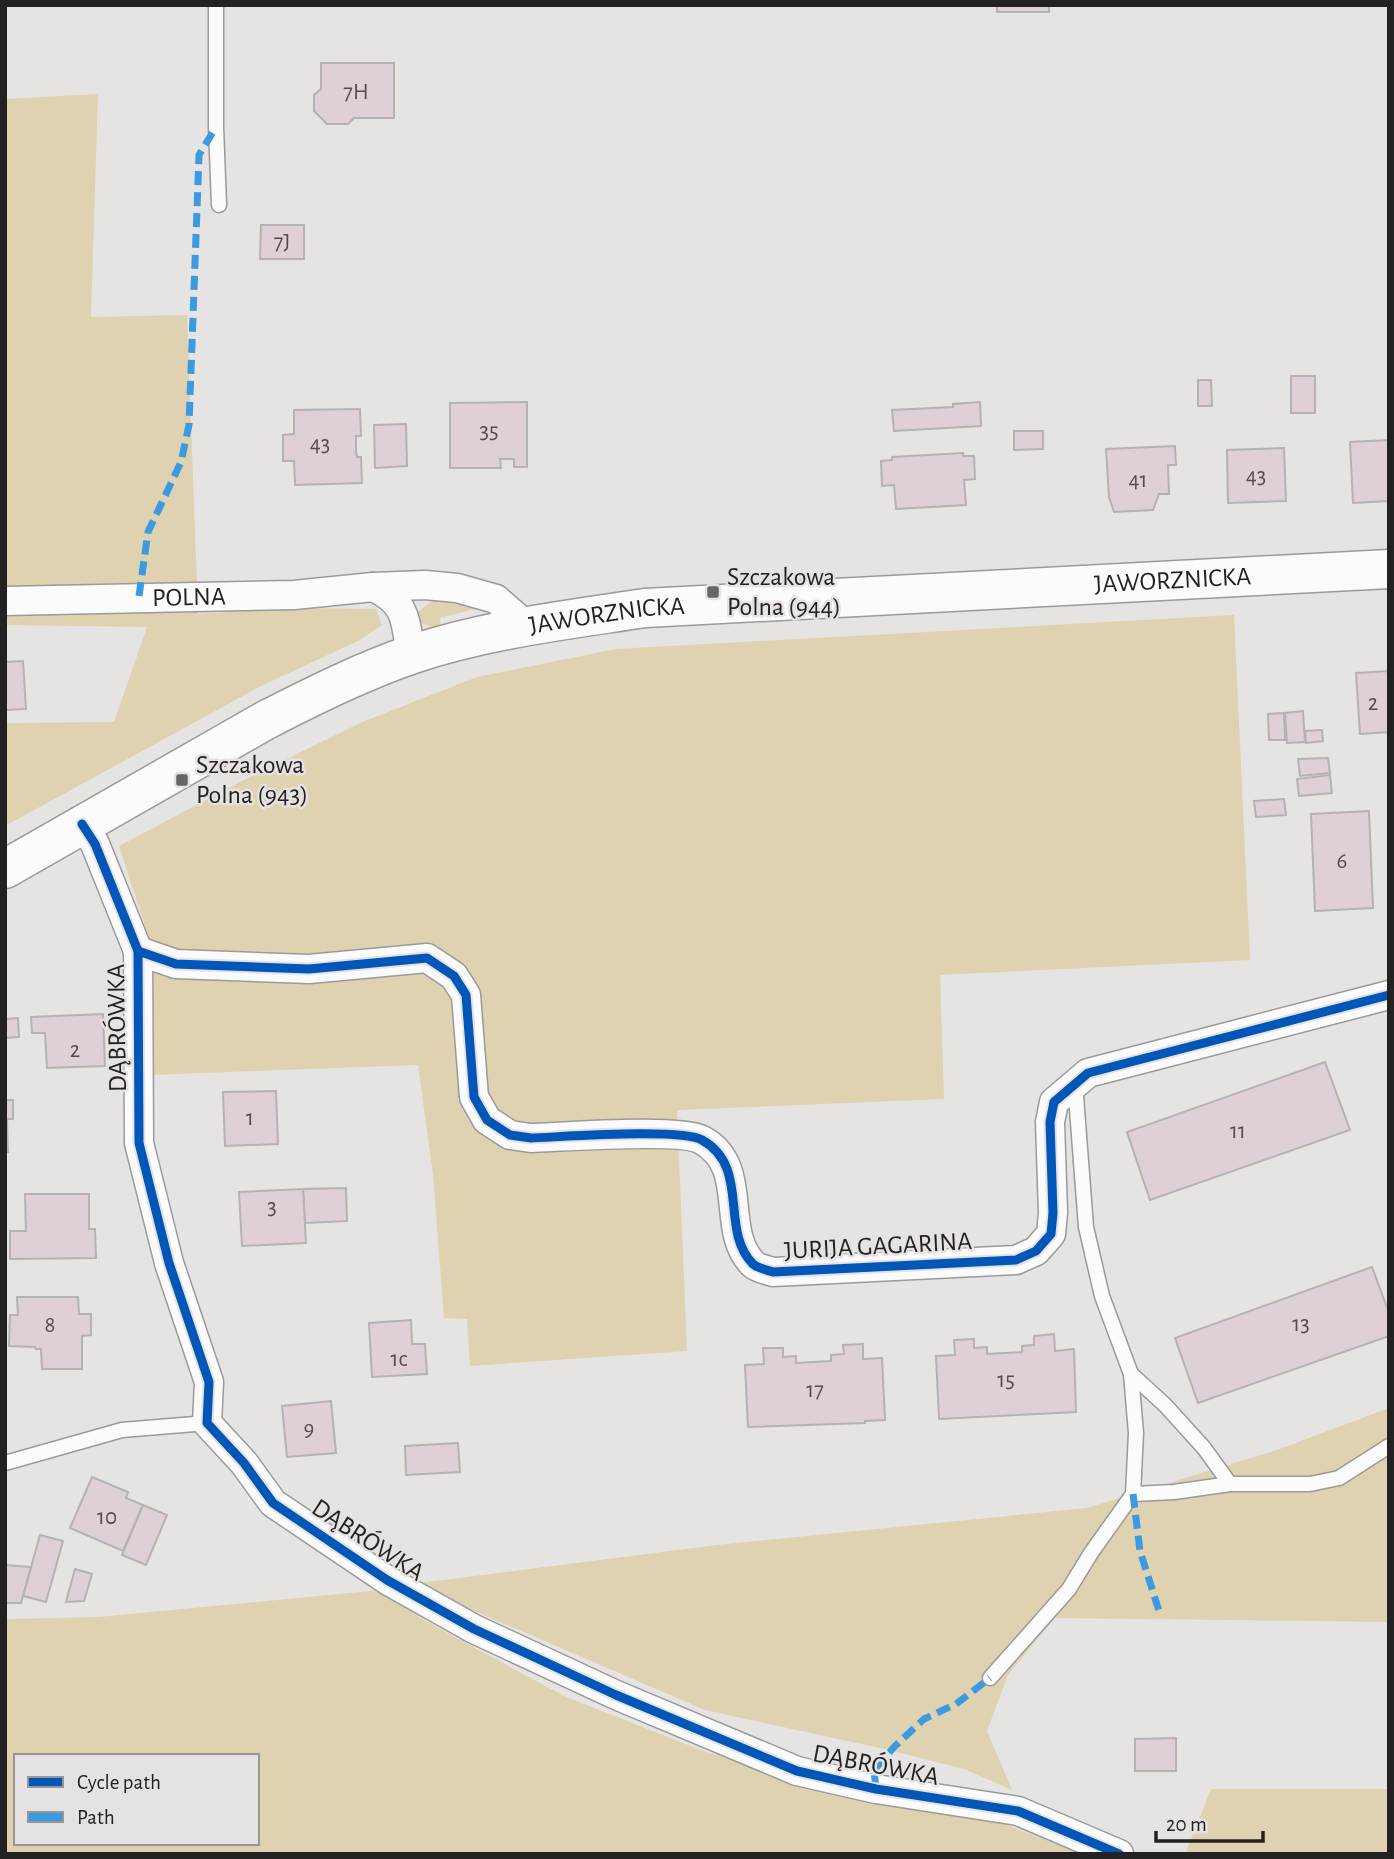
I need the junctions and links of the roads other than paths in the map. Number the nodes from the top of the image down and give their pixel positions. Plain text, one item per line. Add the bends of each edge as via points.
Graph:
1 (216, 5) edge
2 (219, 205) dead end
3 (1389, 569) edge
4 (373, 587) junction
5 (5, 601) edge
6 (527, 626) junction
7 (411, 655) junction
8 (82, 824) junction
9 (5, 869) edge
10 (138, 951) junction
11 (1389, 995) edge
12 (1075, 1083) junction
13 (1132, 1374) junction
14 (207, 1423) junction
15 (1389, 1446) edge
16 (5, 1463) edge
17 (1230, 1484) junction
18 (1133, 1494) junction
19 (990, 1678) dead end
20 (1119, 1854) edge

1 - 2 lane
3 - 6 street, JAWORZNICKA via 645,608
4 - 5 street, POLNA via 294,595
4 - 6 street, POLNA via 457,588 496,599
4 - 7 street via 400,606
6 - 7 street, JAWORZNICKA
7 - 8 street, JAWORZNICKA via 266,720
8 - 9 street, JAWORZNICKA
8 - 10 street, DĄBRÓWKA via 95,844
10 - 12 street, JURIJA GAGARINA via 176,964 309,969 427,958 454,976 466,995 474,1097 487,1120 510,1135 531,1138 674,1134 701,1139 723,1159 732,1185 738,1240 754,1265 773,1272 1016,1260 1036,1251 1051,1234 1050,1122 1054,1102
10 - 14 street, DĄBRÓWKA via 139,1143 169,1263 209,1382
11 - 12 street, JURIJA GAGARINA via 1088,1073
12 - 13 lane via 1086,1227 1102,1296
13 - 17 lane via 1204,1448
13 - 18 lane via 1136,1433
14 - 16 lane via 122,1430
14 - 20 street, DĄBRÓWKA via 273,1503 387,1580 474,1629 796,1771 876,1789 1018,1811
15 - 17 lane via 1339,1478 1310,1484
17 - 18 lane
18 - 19 lane via 1069,1589

